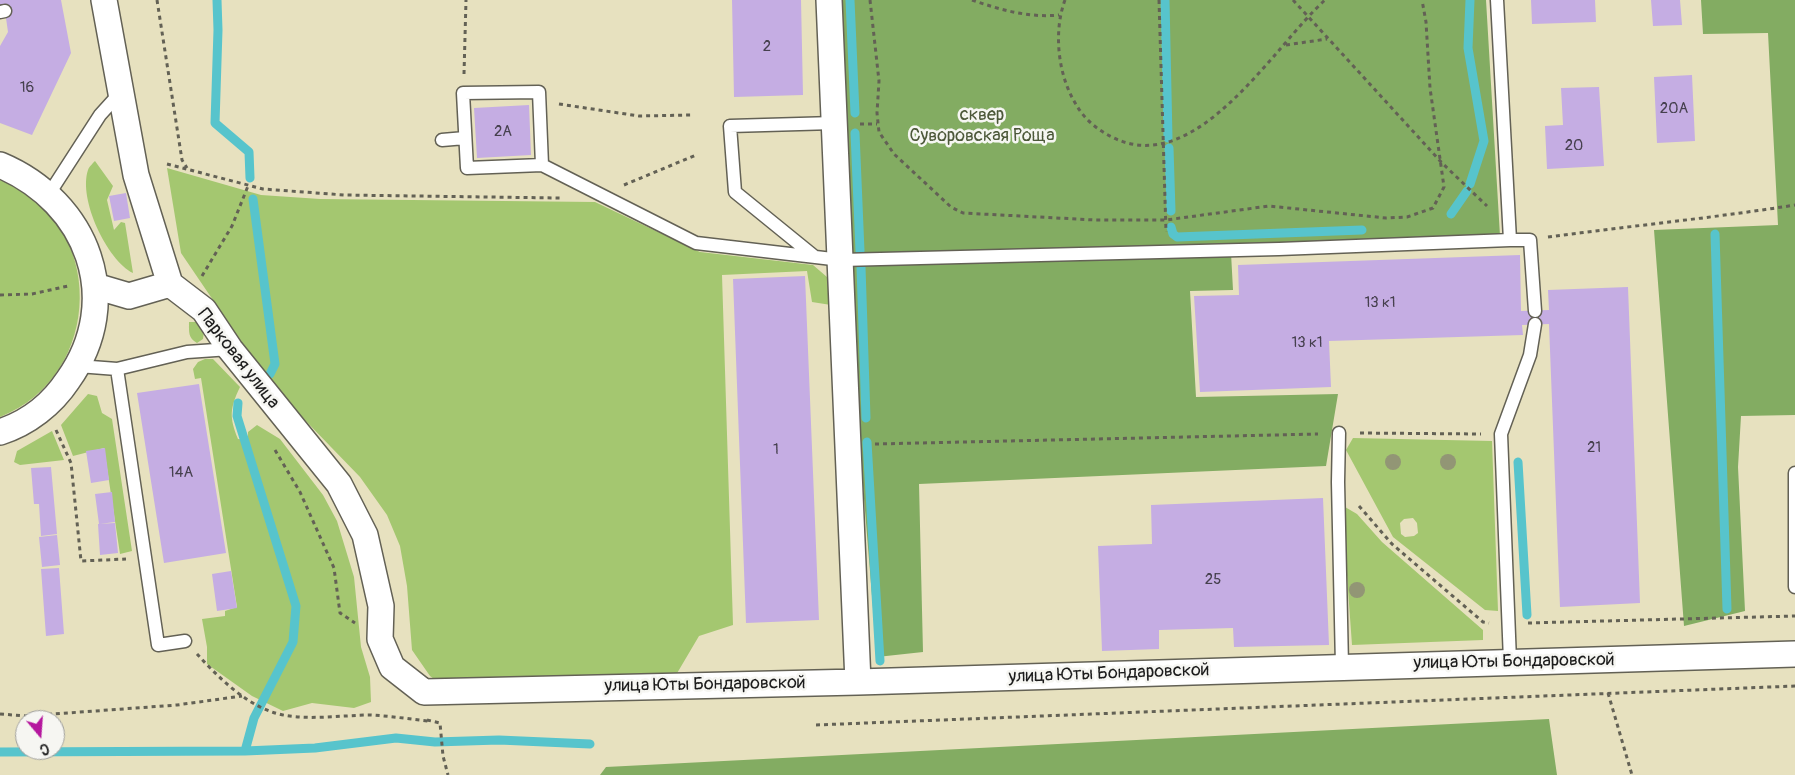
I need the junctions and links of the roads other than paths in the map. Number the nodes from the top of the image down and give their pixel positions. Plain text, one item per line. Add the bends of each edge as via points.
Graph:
1 (104, 0) edge
2 (829, 0) edge
3 (1497, 0) edge
4 (119, 94) junction
5 (834, 123) junction
6 (465, 138) junction
7 (442, 140) dead end
8 (0, 165) edge
9 (542, 165) junction
10 (49, 194) junction
11 (1510, 237) junction
12 (815, 257) junction
13 (841, 260) junction
14 (170, 284) junction
15 (94, 286) junction
16 (1535, 311) dead end
17 (1535, 324) dead end
18 (230, 349) junction
19 (78, 366) junction
20 (117, 369) junction
21 (0, 432) edge
22 (1339, 433) road end
23 (1795, 473) edge
24 (1795, 588) edge
25 (185, 641) road end
26 (1795, 654) edge
27 (1510, 661) junction
28 (1342, 666) junction
29 (858, 682) junction
30 (424, 692) joint

1 - 4 street
2 - 5 street
3 - 11 lane
4 - 10 lane via 100,115
4 - 14 street via 136,175
5 - 12 lane via 730,126 734,192
5 - 13 street
6 - 7 lane
6 - 9 lane via 466,168
6 - 9 lane via 463,93 538,92
8 - 10 street via 24,176
9 - 12 lane via 696,243
10 - 15 street via 71,220 83,244
11 - 13 lane via 1167,252
11 - 16 lane via 1530,240
12 - 13 lane
13 - 29 street
14 - 15 street via 129,296
14 - 18 street, Парковая улица via 204,310
15 - 19 street via 92,327
17 - 27 lane via 1530,355 1501,434
18 - 20 lane via 187,352
18 - 30 street, Парковая улица via 339,484 365,535 381,606 380,639 392,667
19 - 20 lane
19 - 21 street via 60,392 38,413
20 - 25 lane via 158,645
22 - 28 lane
23 - 24 lane
26 - 27 street, улица Юты Бондаровской
27 - 28 street, улица Юты Бондаровской
28 - 29 street, улица Юты Бондаровской
29 - 30 street, улица Юты Бондаровской

